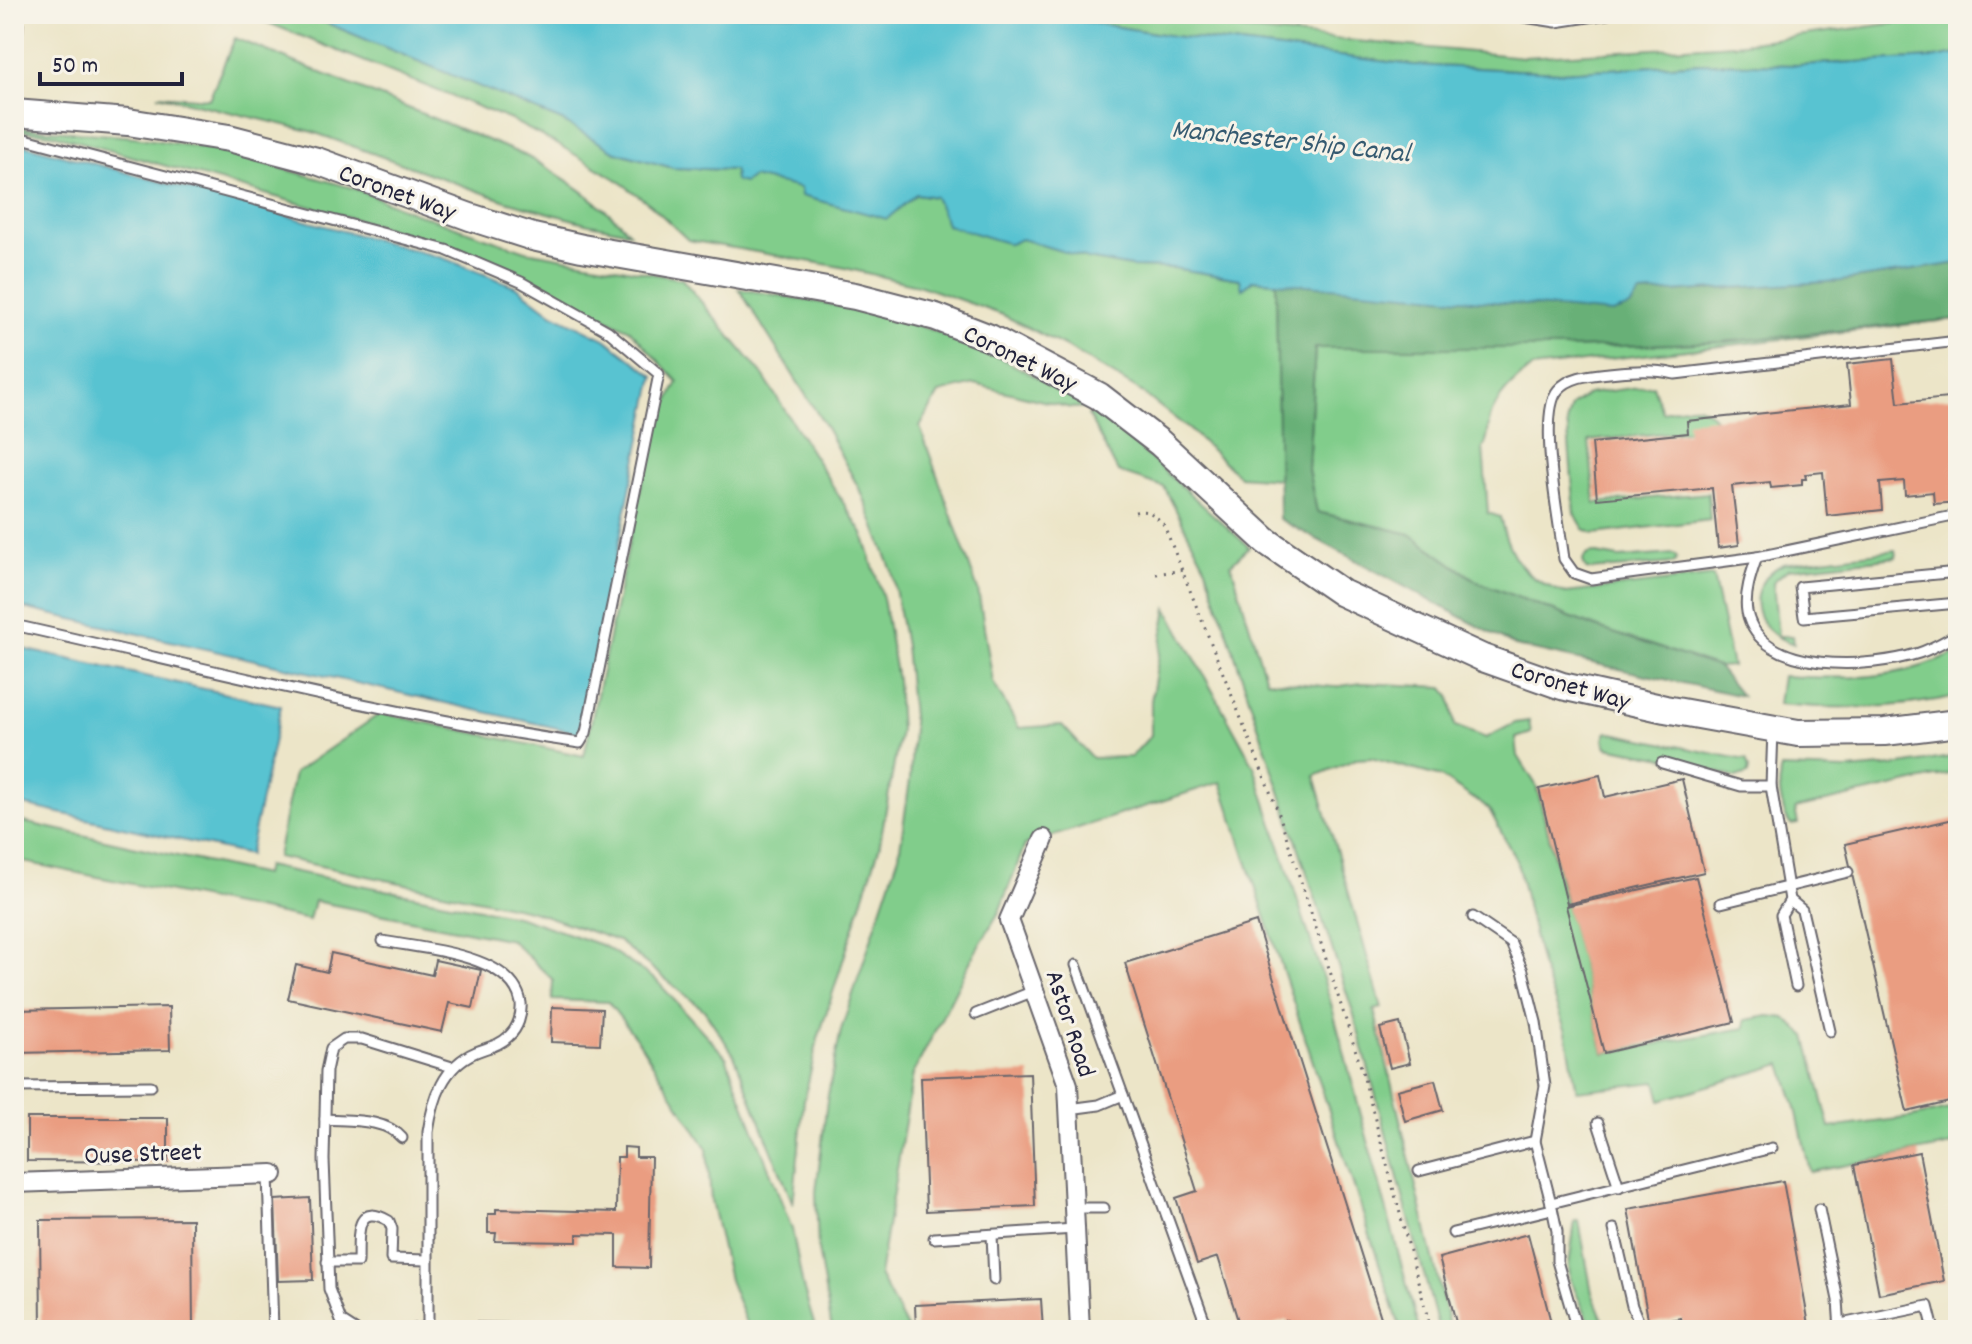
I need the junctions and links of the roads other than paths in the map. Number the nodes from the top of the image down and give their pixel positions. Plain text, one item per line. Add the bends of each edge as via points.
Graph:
1 (1505, 14) edge
2 (1608, 14) edge
3 (14, 113) edge
4 (14, 136) edge
5 (1958, 341) edge
6 (1958, 515) edge
7 (1757, 557) junction
8 (1958, 572) edge
9 (1958, 603) edge
10 (14, 625) edge
11 (1958, 634) edge
12 (1958, 723) edge
13 (1773, 730) junction
14 (1662, 763) dead end
15 (1771, 786) junction
16 (1044, 839) dead end
17 (1848, 872) dead end
18 (1785, 886) junction
19 (1790, 900) junction
20 (1721, 903) dead end
21 (1473, 917) dead end
22 (383, 941) dead end
23 (1076, 965) dead end
24 (1796, 986) dead end
25 (1034, 991) junction
26 (976, 1014) dead end
27 (1830, 1031) dead end
28 (452, 1067) junction
29 (151, 1086) dead end
30 (14, 1087) edge
31 (1123, 1095) junction
32 (1069, 1109) junction
33 (325, 1119) junction
34 (1598, 1123) dead end
35 (402, 1138) dead end
36 (1535, 1141) junction
37 (1772, 1148) dead end
38 (1419, 1171) dead end
39 (270, 1174) joint
40 (14, 1183) edge
41 (1619, 1187) junction
42 (1552, 1206) junction
43 (1074, 1208) junction
44 (1104, 1208) dead end
45 (1819, 1209) dead end
46 (1075, 1229) junction
47 (1614, 1229) dead end
48 (1453, 1233) dead end
49 (992, 1235) junction
50 (934, 1238) dead end
51 (427, 1260) junction
52 (327, 1262) junction
53 (994, 1280) dead end
54 (428, 1327) junction
55 (1840, 1327) edge
56 (531, 1329) edge
57 (576, 1329) edge
58 (273, 1330) edge
59 (355, 1330) edge
60 (410, 1330) edge
61 (604, 1330) edge
62 (1080, 1330) edge
63 (1208, 1330) edge
64 (1577, 1330) edge
65 (1642, 1330) edge
66 (1934, 1330) edge

1 - 2 lane via 1556,22
3 - 13 street, Coronet Way via 128,122 229,138 317,161 502,228 582,248 855,296 936,317 990,338 1099,396 1286,555 1342,593 1483,658 1562,686
4 - 10 lane via 446,250 521,282 596,324 659,374 580,743 401,711
5 - 7 lane via 1675,374 1653,369 1589,375 1558,390 1548,428 1564,559 1574,573 1591,579 1615,577
6 - 7 lane
7 - 11 lane via 1747,612 1759,636 1777,649 1833,665 1921,653
8 - 9 lane via 1800,587 1804,617
12 - 13 street, Coronet Way via 1845,735
13 - 15 lane
14 - 15 lane via 1741,786
15 - 18 lane
16 - 25 street, Astor Road via 1009,920
17 - 18 lane
18 - 19 lane
18 - 20 lane
19 - 24 lane via 1781,915
19 - 27 lane via 1802,910
21 - 36 lane via 1511,943 1523,971 1545,1086
22 - 28 lane via 485,962 518,991 521,1006 515,1030 499,1045
23 - 31 lane
25 - 26 lane
25 - 32 street, Astor Road via 1068,1085
28 - 33 lane via 362,1039 344,1039 331,1048
28 - 51 lane via 431,1109 428,1132
29 - 30 lane
31 - 32 lane
31 - 63 lane
32 - 43 street, Astor Road
33 - 35 lane via 380,1124
33 - 52 lane
34 - 41 lane
36 - 38 lane
36 - 42 lane
37 - 41 lane
39 - 40 street, Ouse Street
39 - 58 lane
41 - 42 lane
42 - 48 lane
42 - 64 lane via 1557,1261
43 - 44 lane
43 - 46 street, Astor Road
45 - 55 lane
46 - 49 lane
46 - 62 street, Astor Road
47 - 65 lane
49 - 50 lane
49 - 53 lane
51 - 52 lane via 391,1259 389,1221 370,1216 359,1224 358,1262
51 - 54 lane
52 - 59 lane via 335,1310
54 - 56 lane
54 - 60 lane
55 - 66 lane via 1928,1306
56 - 57 lane
57 - 61 lane

